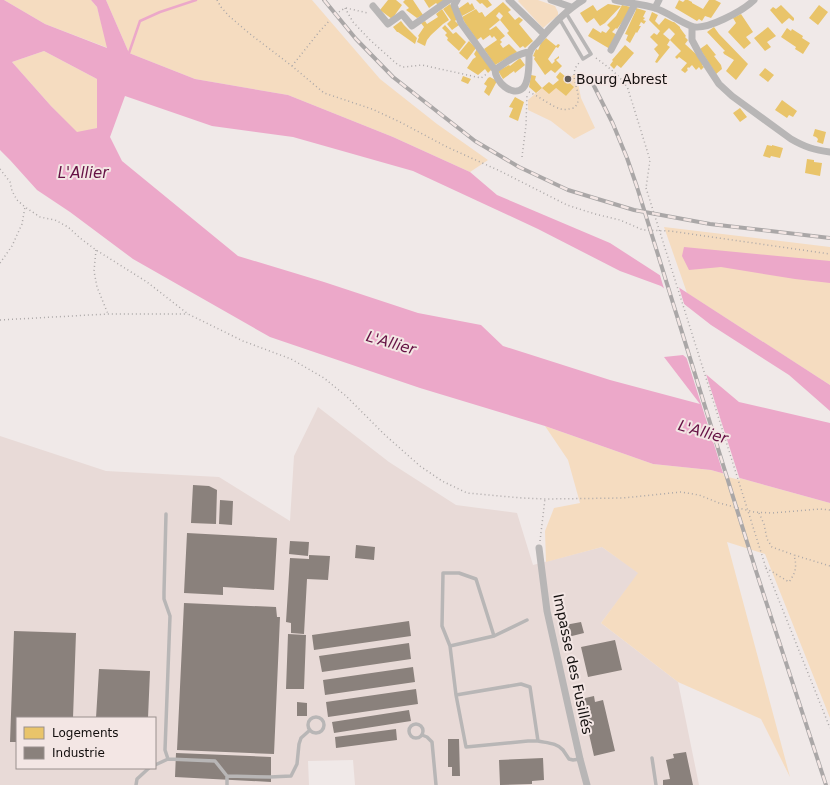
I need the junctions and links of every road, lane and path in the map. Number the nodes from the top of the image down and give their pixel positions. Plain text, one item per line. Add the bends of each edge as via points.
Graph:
1 (217, 0) edge
2 (449, 0) edge
3 (457, 0) edge
4 (509, 0) edge
5 (551, 0) edge
6 (583, 0) edge
7 (615, 0) edge
8 (659, 0) edge
9 (754, 0) edge
10 (635, 4) junction
11 (373, 6) dead end
12 (345, 8) junction
13 (655, 8) junction
14 (568, 10) junction
15 (339, 12) dead end
16 (381, 16) junction
17 (559, 18) junction
18 (330, 20) dead end
19 (692, 27) junction
20 (544, 34) junction
21 (611, 50) dead end
22 (530, 52) junction
23 (591, 54) junction
24 (584, 59) junction
25 (292, 66) junction
26 (494, 70) junction
27 (830, 152) edge
28 (522, 157) dead end
29 (0, 168) edge
30 (25, 207) junction
31 (96, 250) junction
32 (830, 254) edge
33 (0, 263) edge
34 (108, 314) junction
35 (188, 314) junction
36 (0, 320) edge
37 (544, 499) junction
38 (830, 510) edge
39 (759, 512) junction
40 (166, 514) dead end
41 (539, 548) joint
42 (794, 555) junction
43 (830, 566) edge
44 (766, 568) junction
45 (527, 620) dead end
46 (494, 636) junction
47 (450, 646) junction
48 (456, 696) junction
49 (830, 728) edge
50 (310, 730) junction
51 (422, 735) junction
52 (538, 741) junction
53 (652, 758) dead end
54 (168, 759) junction
55 (580, 759) junction
56 (156, 765) edge
57 (148, 769) edge
58 (227, 776) junction
59 (136, 785) edge
60 (227, 785) edge
61 (436, 785) edge
62 (587, 785) edge
63 (656, 785) edge

1 - 25 path via 229,16
2 - 16 street via 412,26 402,14 388,24
3 - 26 street via 454,5 461,23
4 - 20 street
5 - 14 street
6 - 14 street
7 - 10 street
8 - 13 street
9 - 19 street via 721,20 706,26
10 - 13 street
10 - 21 street
11 - 16 street
12 - 15 path
12 - 16 path
12 - 26 path via 353,22 398,65 422,65 481,78
13 - 19 street
14 - 17 street
14 - 23 lane
17 - 20 street
17 - 24 lane
18 - 25 path
19 - 27 street via 692,40 723,88 801,145 817,151
20 - 22 street
22 - 26 street via 520,54
22 - 26 street via 528,73 523,88 512,90 505,87
23 - 24 lane
23 - 44 path, bridge via 618,75 628,89 650,160 646,188
24 - 28 path via 577,64 573,74 578,98 574,108 559,109 528,92
25 - 32 path via 324,93 372,109 567,205 620,220 643,230 670,231
29 - 30 path via 10,182 17,200
30 - 31 path via 40,217 68,227
30 - 33 path via 22,224 12,246
31 - 34 path via 94,272
31 - 35 path via 147,282
34 - 35 path
34 - 36 path
35 - 37 path via 243,341 291,360 324,378 414,461 442,481 467,493
37 - 39 path via 623,498 682,492
37 - 41 path
38 - 39 path
39 - 42 path via 772,547
40 - 54 lane via 164,599 170,616 165,750
41 - 55 street, Impasse des Fusillés via 547,611
42 - 43 path
42 - 44 path via 794,576 789,582
44 - 49 path
45 - 46 lane
46 - 47 lane
46 - 47 lane via 476,579 443,573 442,626
47 - 48 lane
48 - 52 lane via 466,747
48 - 52 lane via 521,684 530,687
50 - 50 lane via 315,733 321,732 324,726 322,720 311,719 308,724
50 - 58 lane via 301,738 297,764 291,776
51 - 51 lane via 423,729 419,725 414,724 409,728 408,734 412,738 418,739
51 - 61 lane via 432,742
52 - 55 lane via 560,746 570,760
53 - 63 lane
54 - 56 lane
54 - 58 lane via 215,761
55 - 62 street, Impasse des Fusillés
57 - 59 lane via 137,779
58 - 60 lane

